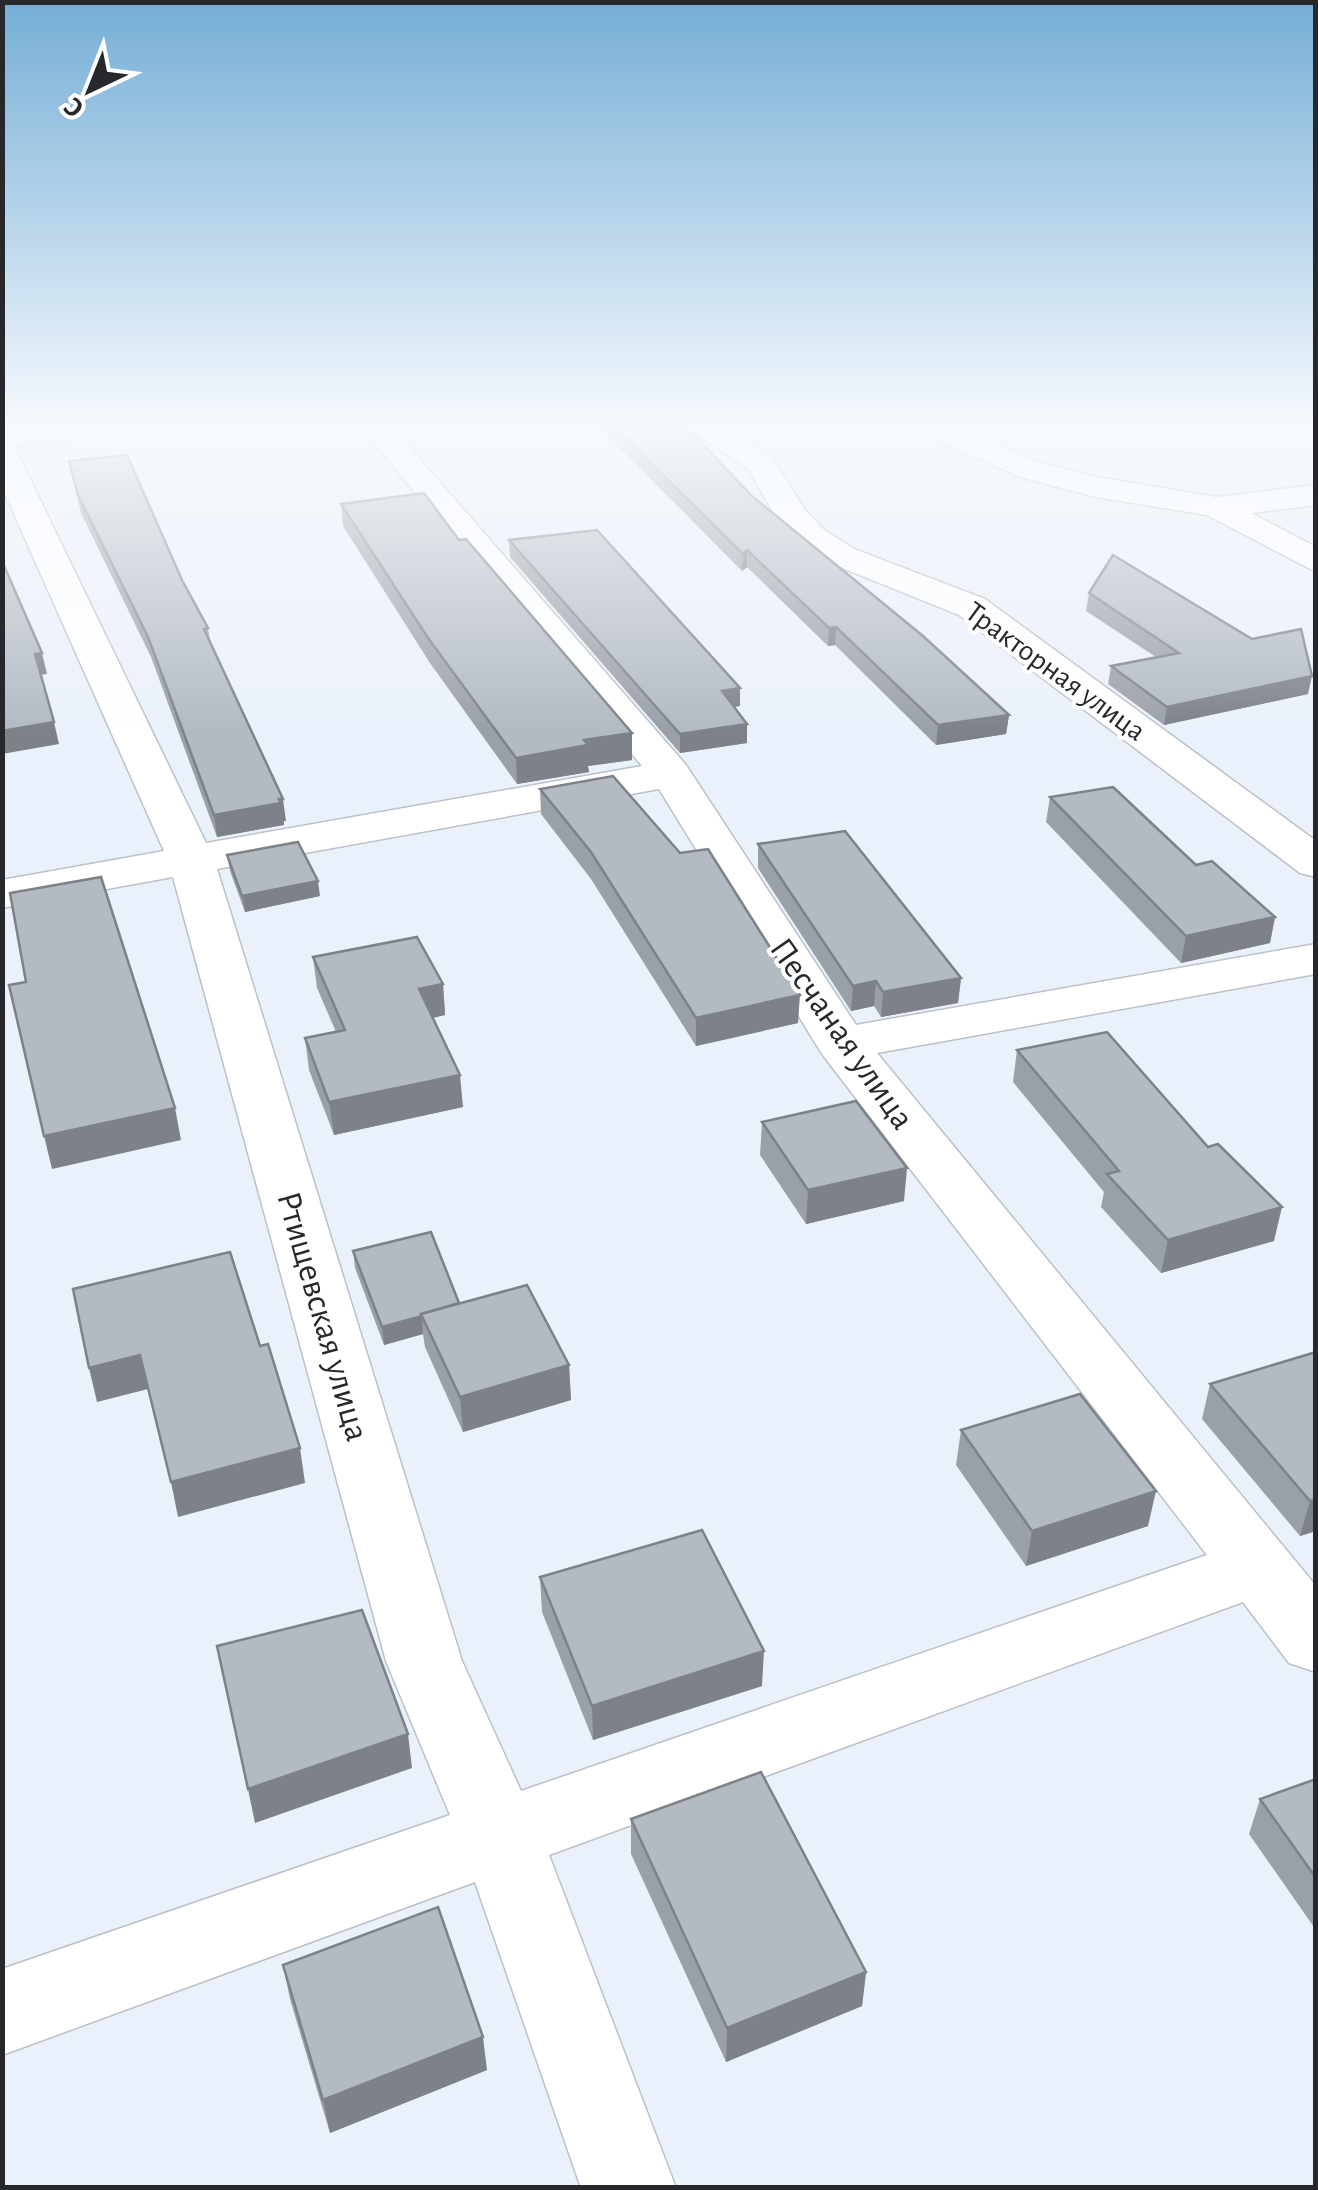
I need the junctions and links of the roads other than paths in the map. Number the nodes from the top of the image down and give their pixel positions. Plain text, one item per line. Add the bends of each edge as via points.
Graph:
1 (37, 527) edge
2 (461, 527) edge
3 (803, 527) edge
4 (1252, 527) edge
5 (1316, 562) edge
6 (671, 774) junction
7 (192, 862) junction
8 (1316, 863) edge
9 (2, 894) edge
10 (1316, 960) edge
11 (841, 1042) junction
12 (1257, 1567) junction
13 (1316, 1640) edge
14 (500, 1836) junction
15 (2, 2012) edge
16 (629, 2188) edge

1 - 7 street, Ртищевская улица
2 - 6 street, Песчаная улица
3 - 8 street, Тракторная улица via 842,556 972,606
4 - 5 street
6 - 7 street
6 - 11 street, Песчаная улица
7 - 9 street
7 - 14 street, Ртищевская улица via 424,1661
10 - 11 street
11 - 12 street, Песчаная улица
12 - 13 street, Песчаная улица
12 - 14 street
14 - 15 street
14 - 16 street, Ртищевская улица

